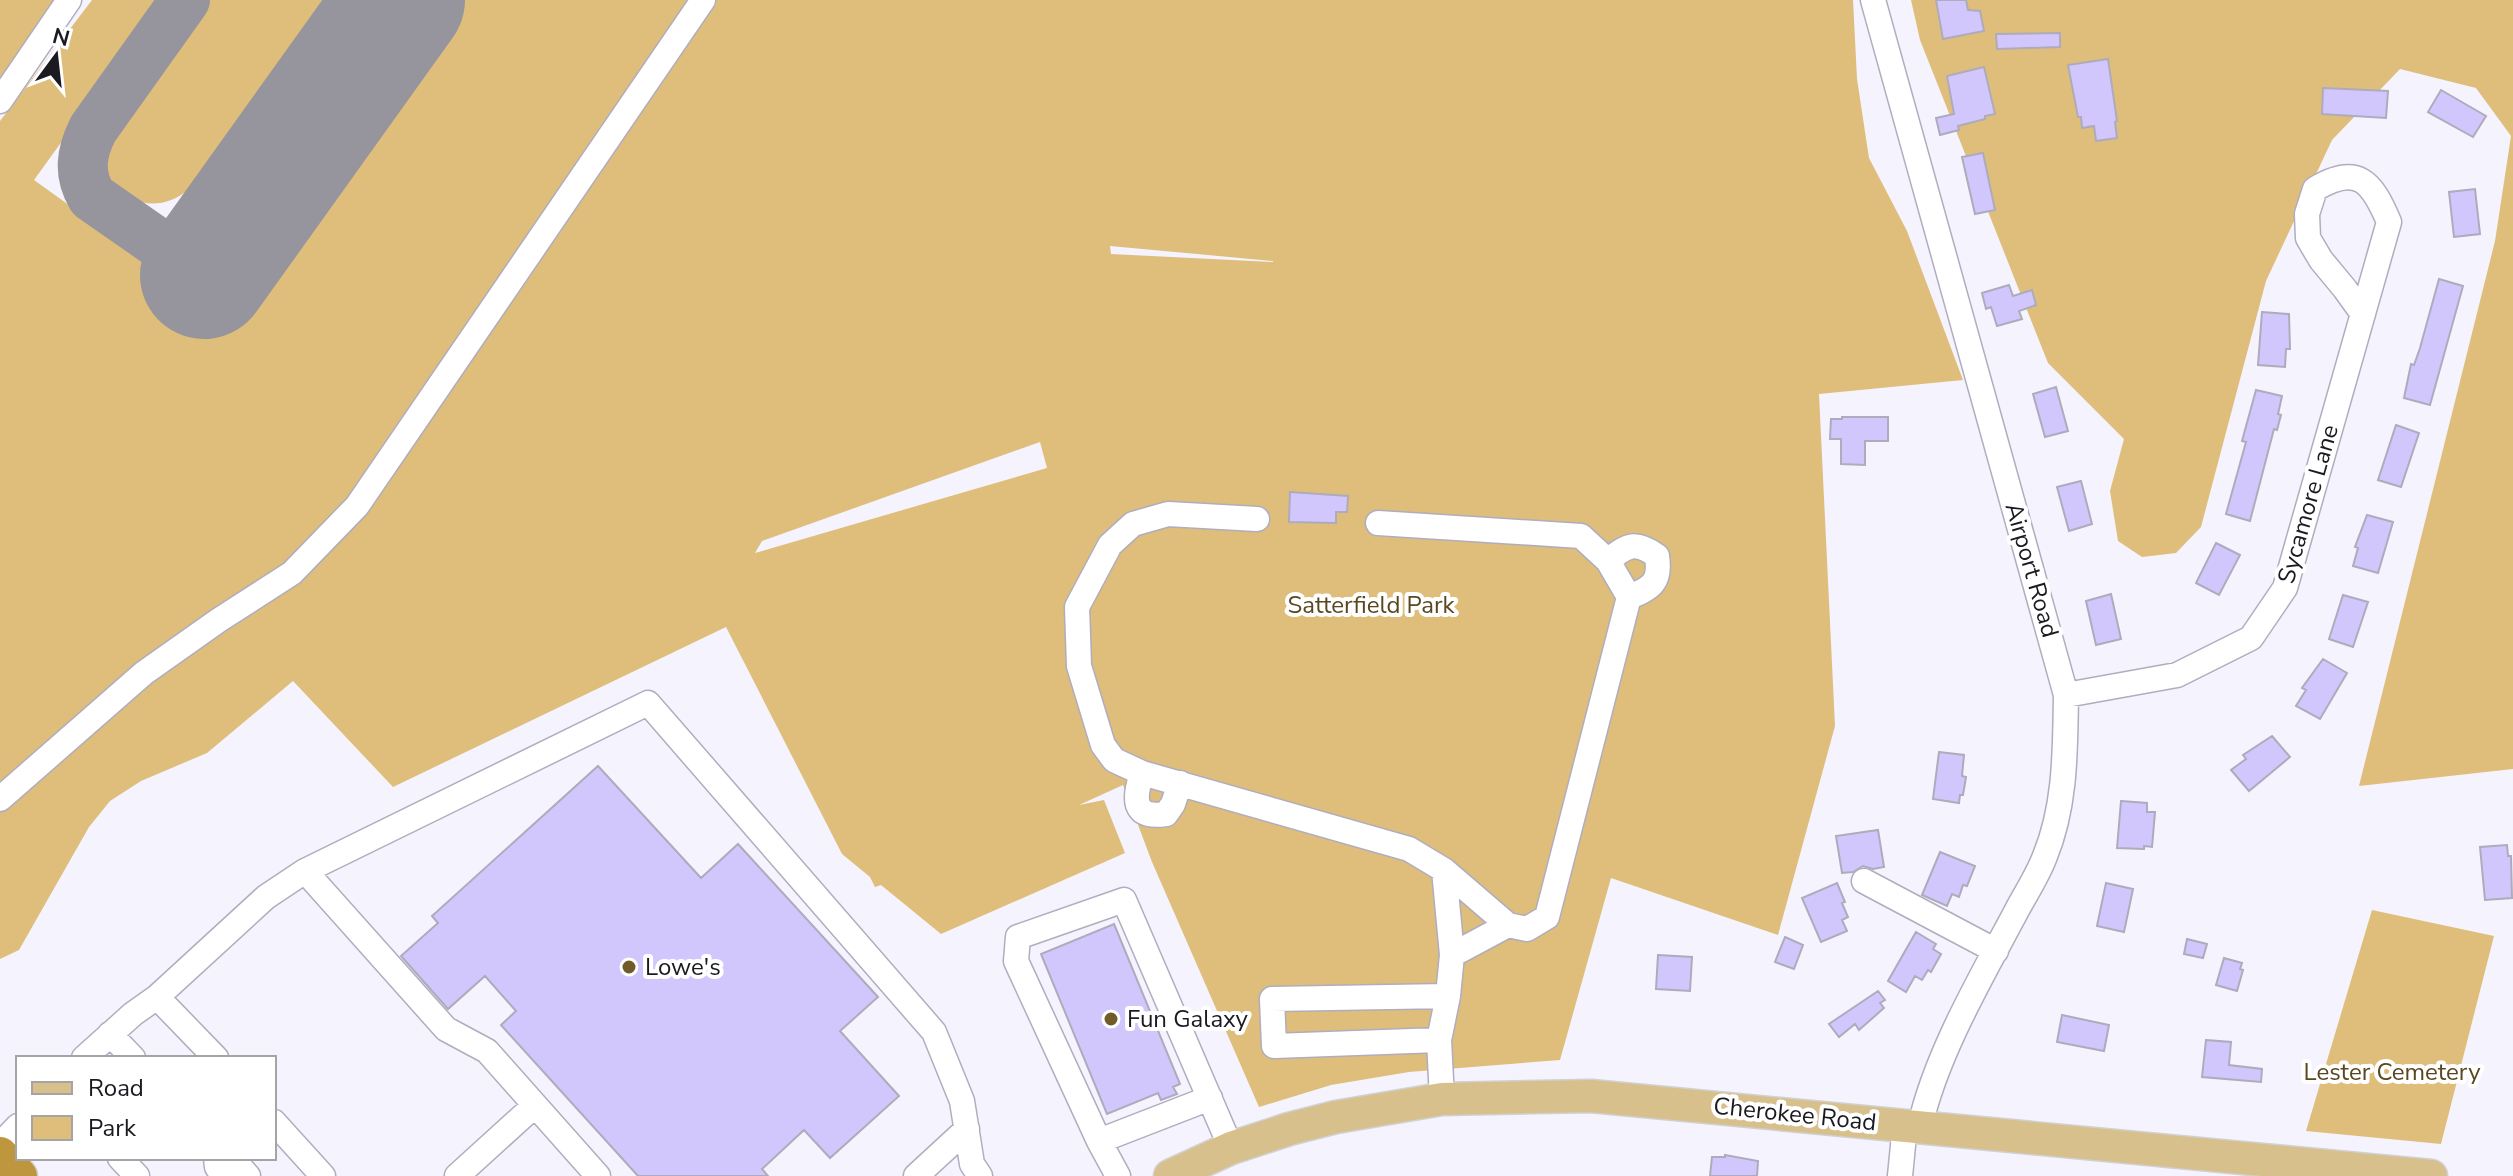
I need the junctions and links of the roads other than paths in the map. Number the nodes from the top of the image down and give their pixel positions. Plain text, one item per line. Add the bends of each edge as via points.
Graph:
1 (69, 0) edge
2 (703, 0) edge
3 (1873, 0) edge
4 (0, 101) edge
5 (2363, 314) junction
6 (1257, 519) dead end
7 (1378, 523) dead end
8 (1608, 561) junction
9 (1629, 597) junction
10 (2066, 695) junction
11 (1142, 773) junction
12 (1180, 783) junction
13 (0, 799) edge
14 (1444, 870) junction
15 (305, 871) junction
16 (1864, 881) dead end
17 (1508, 925) junction
18 (1996, 951) junction
19 (1452, 955) junction
20 (1448, 996) junction
21 (157, 997) junction
22 (110, 1034) junction
23 (1439, 1040) junction
24 (86, 1056) edge
25 (131, 1056) edge
26 (214, 1056) edge
27 (1210, 1098) junction
28 (1442, 1099) junction
29 (534, 1106) junction
30 (276, 1124) edge
31 (1913, 1126) junction
32 (16, 1128) edge
33 (967, 1129) junction
34 (1099, 1141) junction
35 (0, 1145) edge
36 (1231, 1148) junction
37 (0, 1155) edge
38 (122, 1160) edge
39 (234, 1160) edge
40 (19, 1176) edge
41 (137, 1176) edge
42 (248, 1176) edge
43 (323, 1176) edge
44 (457, 1176) edge
45 (598, 1176) edge
46 (916, 1176) edge
47 (980, 1176) edge
48 (1118, 1176) edge
49 (1170, 1176) edge
50 (1900, 1176) edge
51 (2431, 1176) edge

1 - 4 street
2 - 13 street via 357,506 292,573 144,673
3 - 10 street, Airport Road
5 - 5 street, Sycamore Lane via 2389,222 2378,195 2361,180 2336,176 2315,189 2307,214 2308,238
5 - 10 street, Sycamore Lane via 2285,588 2251,638 2177,675
6 - 11 street via 1168,514 1133,524 1110,545 1077,607 1079,666 1103,745 1114,760
7 - 8 street via 1581,536
8 - 9 street
8 - 9 street via 1630,546 1644,546 1657,556 1655,582
9 - 17 street via 1547,917 1527,929
10 - 18 street, Airport Road via 2060,810 2045,857
11 - 12 street
11 - 12 street via 1136,793 1143,812 1166,814
12 - 14 street via 1409,849
14 - 17 street
14 - 19 street
15 - 21 street via 266,897
15 - 29 street via 446,1029 487,1051
15 - 33 street via 648,703 934,1032 962,1101
16 - 18 street
17 - 19 street
18 - 31 street, Airport Road
19 - 20 street
20 - 23 street
20 - 23 street via 1272,999 1274,1046
21 - 22 street
21 - 26 street
22 - 24 street
22 - 25 street
23 - 28 street
27 - 34 street
27 - 34 street via 1124,900 1018,937 1016,961
27 - 36 street
28 - 31 main road, Cherokee Road via 1591,1096
28 - 36 main road, Cherokee Road via 1336,1117
29 - 44 street
29 - 45 street
30 - 43 street
31 - 50 street, Airport Road
31 - 51 main road, Cherokee Road
32 - 35 street
33 - 46 street
33 - 47 street via 972,1164
34 - 48 street
36 - 49 main road, Cherokee Road
37 - 40 highway
38 - 41 street
39 - 42 street

